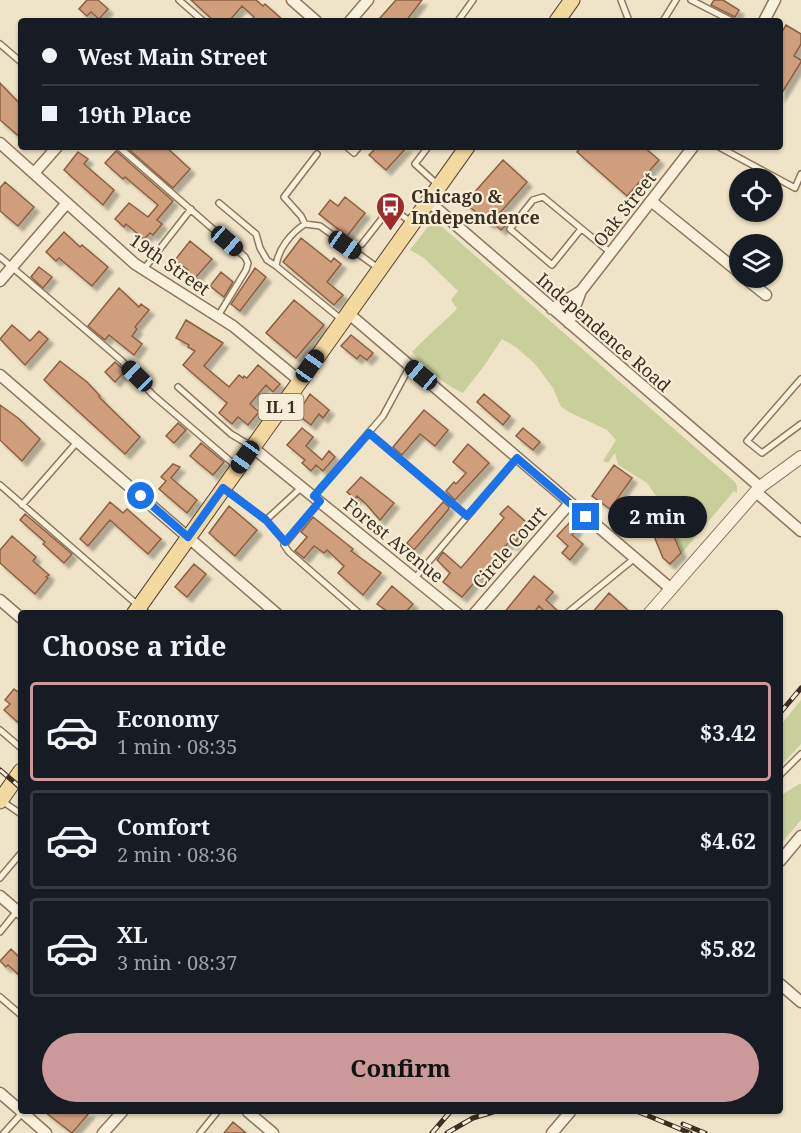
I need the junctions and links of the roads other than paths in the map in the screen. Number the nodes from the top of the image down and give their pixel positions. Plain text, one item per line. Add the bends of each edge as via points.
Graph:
1 (179, 0) edge
2 (292, 0) edge
3 (368, 0) edge
4 (473, 0) edge
5 (572, 0) edge
6 (621, 0) edge
7 (676, 0) edge
8 (691, 0) edge
9 (775, 0) edge
10 (200, 18) edge
11 (313, 18) edge
12 (353, 18) edge
13 (460, 18) edge
14 (558, 18) edge
15 (628, 18) edge
16 (665, 18) edge
17 (726, 18) edge
18 (766, 18) edge
19 (0, 44) edge
20 (18, 59) edge
21 (0, 143) edge
22 (54, 150) edge
23 (122, 150) edge
24 (426, 150) edge
25 (461, 150) edge
26 (691, 150) edge
27 (725, 150) edge
28 (317, 154) dead end
29 (34, 173) junction
30 (801, 174) edge
31 (439, 186) junction
32 (428, 201) junction
33 (651, 201) junction
34 (68, 203) junction
35 (219, 203) dead end
36 (191, 209) junction
37 (412, 223) junction
38 (305, 224) junction
39 (581, 229) junction
40 (362, 244) dead end
41 (611, 253) junction
42 (0, 257) edge
43 (729, 264) edge
44 (276, 266) junction
45 (12, 267) junction
46 (144, 269) junction
47 (380, 269) junction
48 (0, 281) edge
49 (757, 288) edge
50 (581, 291) junction
51 (766, 295) dead end
52 (552, 309) junction
53 (218, 316) junction
54 (346, 316) junction
55 (569, 323) junction
56 (410, 366) junction
57 (0, 375) edge
58 (801, 379) edge
59 (300, 381) junction
60 (178, 387) dead end
61 (801, 424) edge
62 (369, 433) junction
63 (78, 441) junction
64 (252, 447) junction
65 (801, 457) edge
66 (517, 458) junction
67 (238, 468) junction
68 (0, 485) edge
69 (302, 487) junction
70 (223, 488) junction
71 (758, 489) junction
72 (317, 499) junction
73 (570, 503) junction
74 (22, 505) junction
75 (467, 516) junction
76 (266, 520) junction
77 (801, 531) edge
78 (188, 537) junction
79 (285, 542) junction
80 (635, 558) junction
81 (415, 578) junction
82 (670, 588) junction
83 (0, 600) edge
84 (139, 610) edge
85 (141, 610) edge
86 (272, 610) edge
87 (355, 610) edge
88 (453, 610) edge
89 (477, 610) edge
90 (571, 610) edge
91 (652, 610) edge
92 (18, 615) edge
93 (0, 730) edge
94 (18, 745) edge
95 (801, 754) edge
96 (795, 760) junction
97 (801, 766) edge
98 (783, 772) edge
99 (18, 775) edge
100 (0, 800) edge
101 (18, 812) edge
102 (801, 836) edge
103 (18, 857) edge
104 (783, 857) edge
105 (0, 878) edge
106 (0, 896) edge
107 (18, 911) edge
108 (18, 913) edge
109 (2, 925) edge
110 (0, 932) edge
111 (783, 987) edge
112 (0, 997) edge
113 (801, 1002) edge
114 (18, 1012) edge
115 (0, 1093) edge
116 (18, 1109) edge
117 (20, 1114) edge
118 (24, 1114) edge
119 (120, 1114) edge
120 (215, 1114) edge
121 (250, 1114) edge
122 (568, 1114) edge
123 (4, 1133) edge
124 (46, 1133) edge
125 (103, 1133) edge
126 (200, 1133) edge
127 (273, 1133) edge
128 (552, 1133) edge

1 - 10 lane
2 - 11 street
3 - 12 street
4 - 13 lane
5 - 14 main road
6 - 15 lane
7 - 16 lane
8 - 17 lane
9 - 18 street
19 - 20 lane
21 - 29 street, 19th Street
22 - 29 street
23 - 36 lane
24 - 31 lane via 415,164
25 - 31 main road, IL 1
26 - 33 street, Oak Street
27 - 30 lane via 795,188
28 - 38 lane via 284,197
29 - 34 street, 19th Street
31 - 32 main road, IL 1
32 - 37 main road, IL 1
32 - 52 street, Independence Road
33 - 41 street, Oak Street
33 - 43 street
34 - 45 street
34 - 46 street, 19th Street
35 - 44 lane via 256,234 267,260
36 - 46 lane
36 - 53 lane via 248,263
37 - 40 lane via 391,207
37 - 47 main road, IL 1
38 - 44 lane via 277,255
38 - 47 lane via 320,226
39 - 39 lane via 543,197 532,200 510,229 552,265
39 - 41 lane
41 - 50 street, Oak Street
42 - 45 lane
44 - 54 lane
45 - 48 street
45 - 67 lane
46 - 53 street, 19th Street
47 - 54 main road, IL 1
49 - 51 street
50 - 52 street, Oak Street
50 - 55 street, Oak Street
52 - 55 street, Independence Road
53 - 59 street, 19th Street
54 - 56 street
54 - 59 main road, IL 1
55 - 71 street, Independence Road
56 - 62 lane via 393,400
56 - 66 street
57 - 63 street
58 - 61 lane via 747,441 762,453
59 - 64 main road, IL 1
60 - 64 lane via 231,434
62 - 72 lane
62 - 75 lane
63 - 74 lane
63 - 78 street
64 - 67 main road, IL 1
64 - 69 street, Forest Avenue
65 - 71 street
66 - 73 street
66 - 75 lane
67 - 70 main road, IL 1
68 - 74 lane
69 - 72 street, Forest Avenue
69 - 76 lane
70 - 76 lane
70 - 78 main road, IL 1
71 - 77 street, Independence Road
71 - 82 street
72 - 79 lane
72 - 81 street, Forest Avenue
73 - 80 street
73 - 89 street, Circle Court
74 - 84 lane
75 - 81 lane
76 - 79 lane
78 - 85 main road, IL 1
78 - 86 street
79 - 87 lane via 289,552
80 - 82 street
80 - 90 lane
81 - 88 street, Forest Avenue
82 - 91 street
83 - 92 street
93 - 94 lane
95 - 96 lane
96 - 97 lane
96 - 98 lane
99 - 100 main road
100 - 101 lane
102 - 104 street
103 - 105 lane
106 - 107 street
108 - 109 lane
109 - 110 lane
111 - 113 street
112 - 114 lane
115 - 116 street
117 - 123 lane
118 - 124 street
119 - 125 street
120 - 126 lane
121 - 127 street
122 - 128 street

